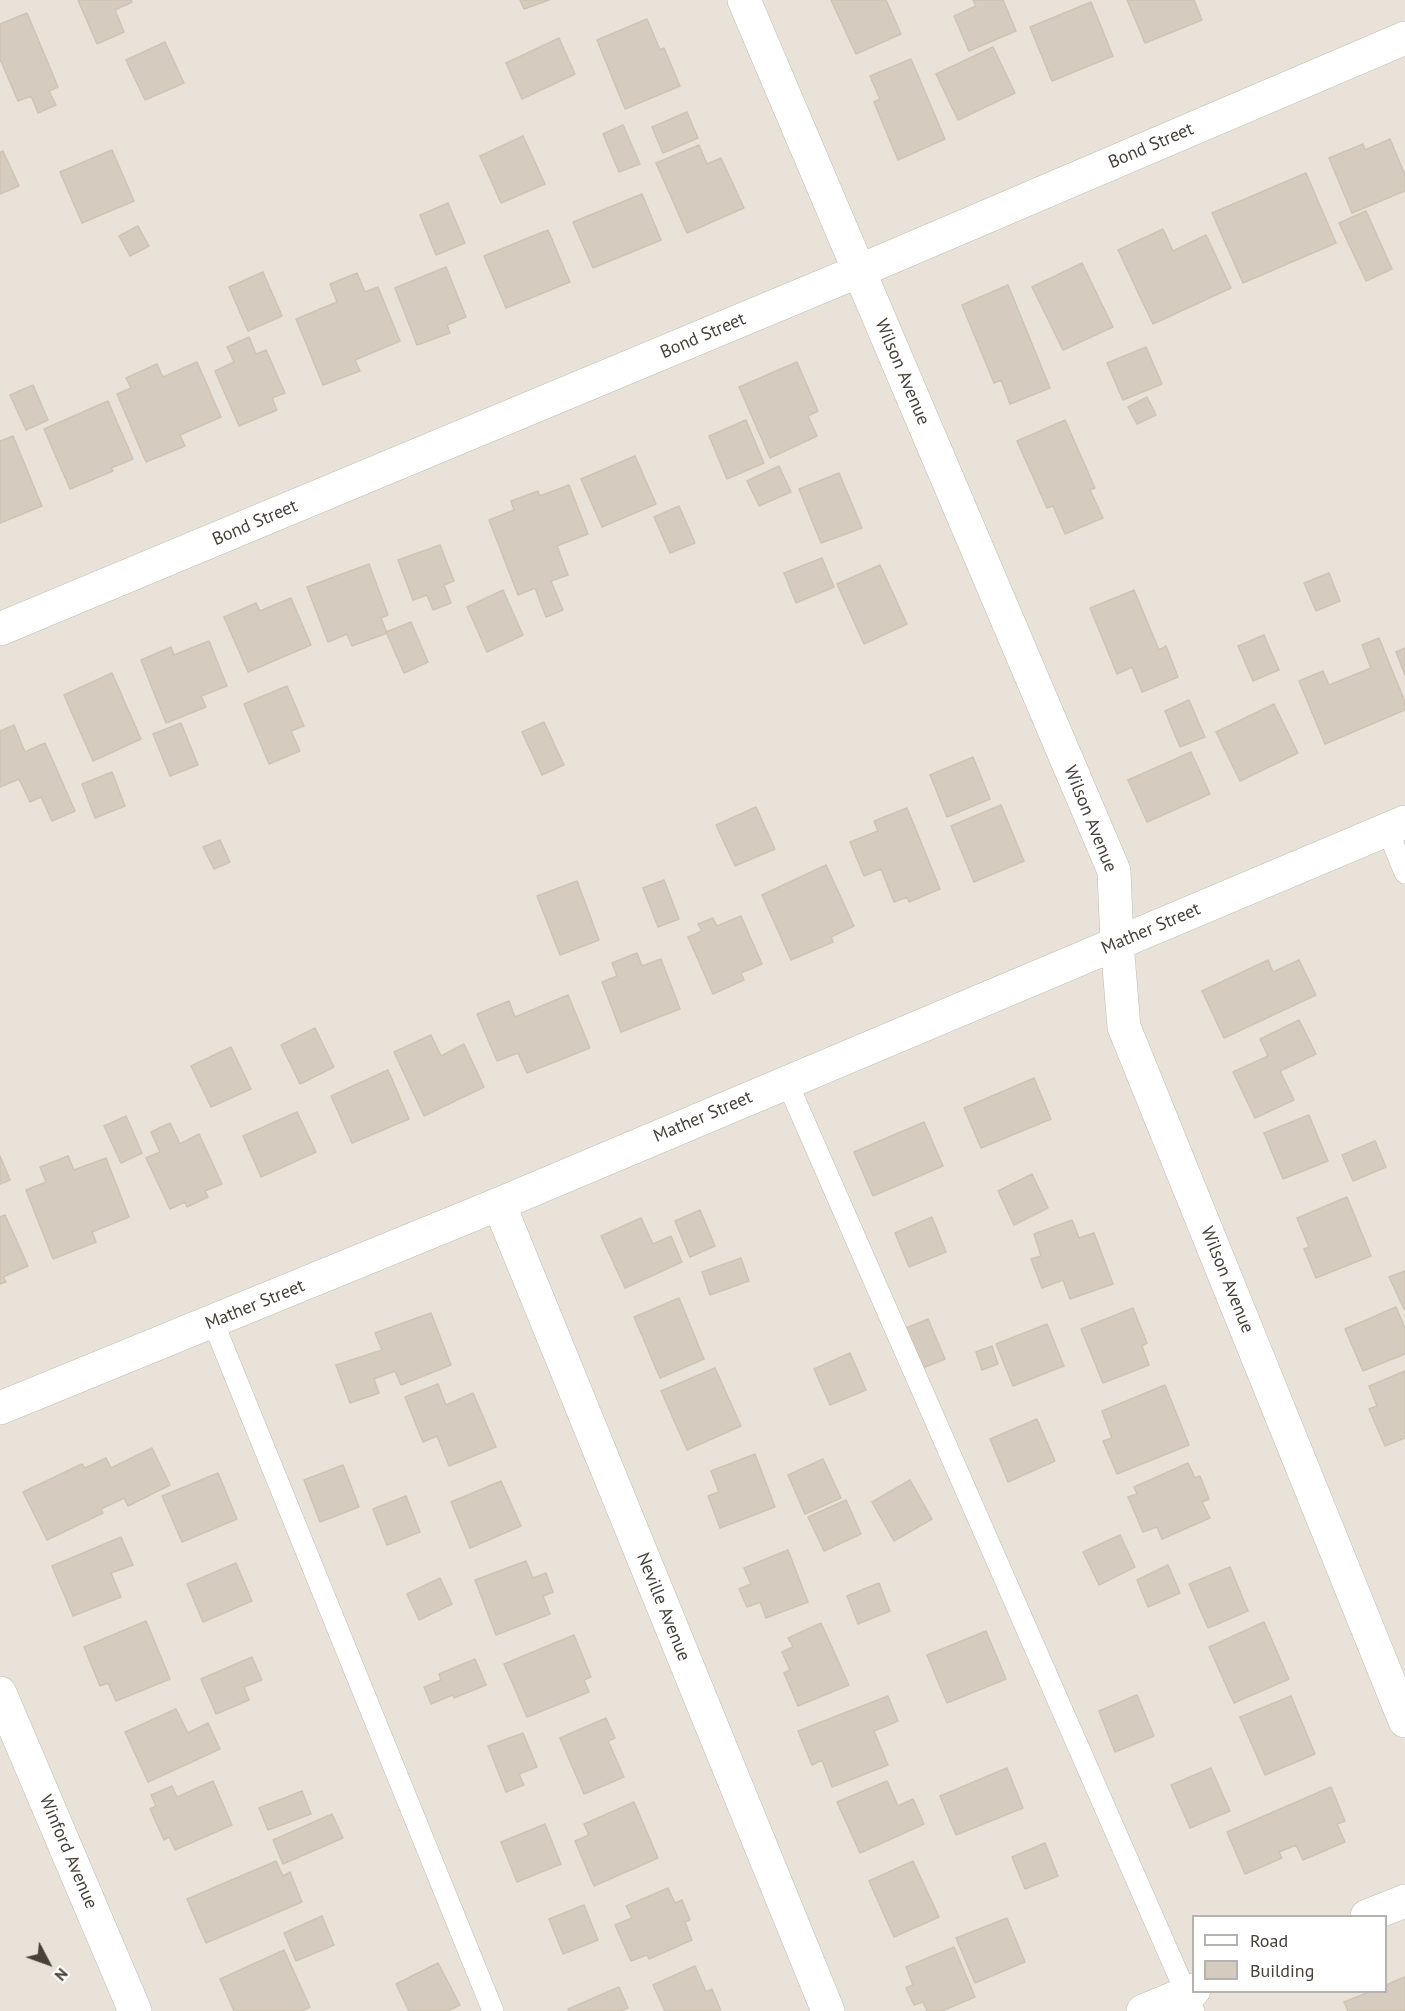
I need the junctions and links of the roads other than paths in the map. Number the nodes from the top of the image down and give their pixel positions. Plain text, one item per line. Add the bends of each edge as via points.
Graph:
1 (744, 0) edge
2 (1405, 38) edge
3 (859, 271) junction
4 (0, 629) edge
5 (1396, 826) edge
6 (1405, 873) edge
7 (1117, 943) junction
8 (787, 1082) junction
9 (499, 1204) junction
10 (213, 1322) junction
11 (0, 1408) edge
12 (0, 1693) edge
13 (1405, 1721) edge
14 (1405, 1901) edge
15 (1373, 1915) edge
16 (1192, 1998) edge
17 (135, 2011) edge
18 (493, 2011) edge
19 (828, 2011) edge
20 (1143, 2011) edge

1 - 3 street, Wilson Avenue
2 - 3 street, Bond Street
3 - 4 street, Bond Street
3 - 7 street, Wilson Avenue via 1114,870
5 - 6 lane
5 - 7 street, Mather Street
7 - 8 street, Mather Street
7 - 13 street, Wilson Avenue via 1124,1027
8 - 9 street, Mather Street
8 - 16 lane
9 - 10 street, Mather Street
9 - 19 street, Neville Avenue
10 - 11 street, Mather Street
10 - 18 lane
12 - 17 street, Winford Avenue
14 - 15 street
16 - 20 street

